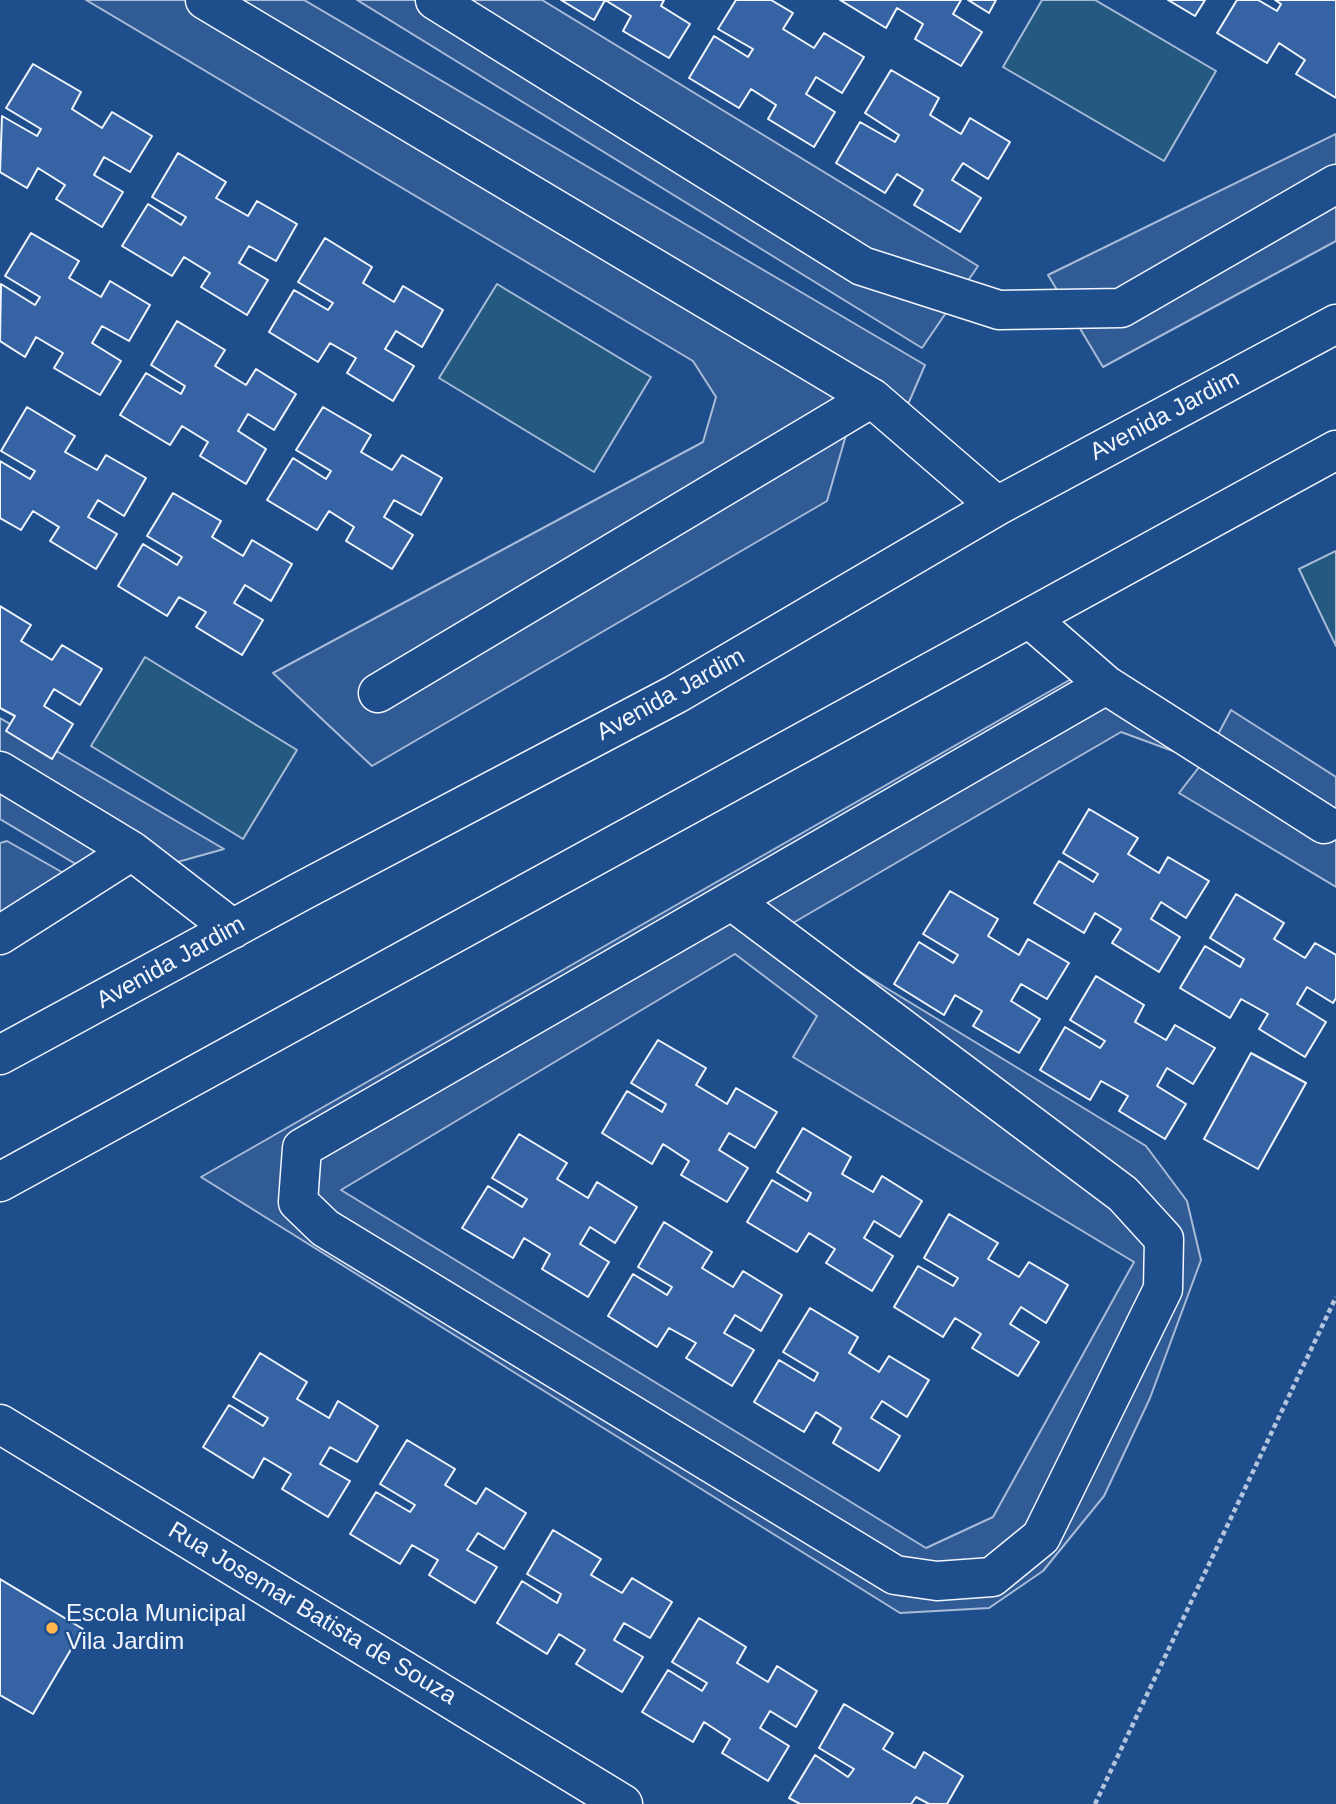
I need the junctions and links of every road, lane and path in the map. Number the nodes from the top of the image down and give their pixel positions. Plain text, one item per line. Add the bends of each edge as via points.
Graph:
1 (205, 0) edge
2 (435, 0) edge
3 (1336, 184) edge
4 (1336, 324) edge
5 (872, 398) junction
6 (1336, 450) edge
7 (997, 506) junction
8 (1029, 618) junction
9 (1106, 685) junction
10 (378, 693) dead end
11 (0, 771) edge
12 (1324, 824) dead end
13 (132, 851) junction
14 (732, 901) junction
15 (233, 929) junction
16 (0, 935) edge
17 (0, 1055) edge
18 (0, 1182) edge
19 (1336, 1297) edge
20 (0, 1424) edge
21 (623, 1804) edge
22 (1095, 1804) edge

1 - 5 street
2 - 3 street via 862,265 999,310 1121,308
4 - 7 street, Avenida Jardim
5 - 7 street
5 - 10 street
6 - 8 street
7 - 15 street, Avenida Jardim via 676,694
8 - 9 street
8 - 18 street
9 - 12 street
9 - 14 street
11 - 13 street
13 - 15 street
13 - 16 street
14 - 14 street via 1123,1195 1164,1239 1163,1289 1041,1537 992,1577 937,1581 895,1575 325,1228 298,1202 302,1148
15 - 17 street, Avenida Jardim
19 - 22 path
20 - 21 street, Rua Josemar Batista de Souza

